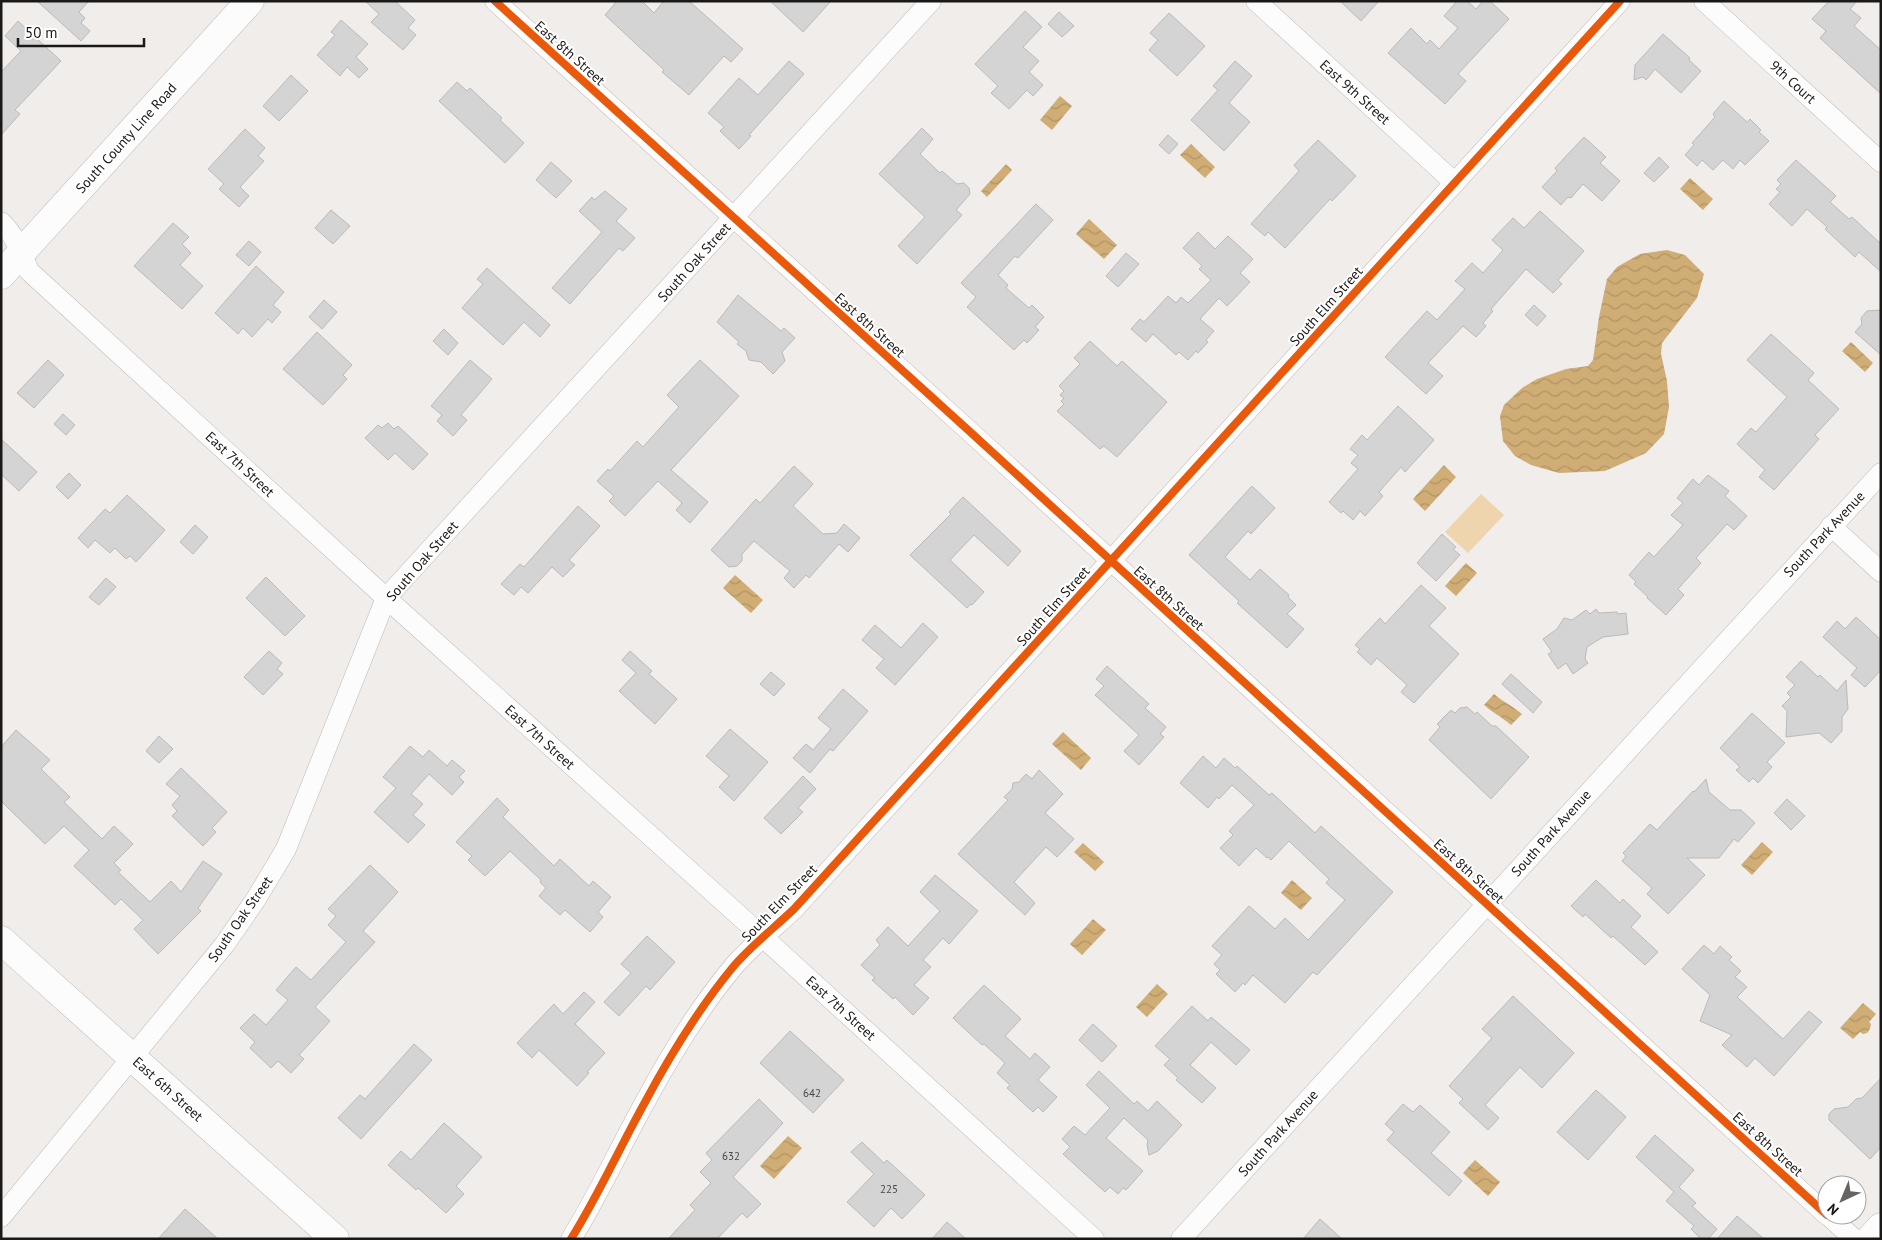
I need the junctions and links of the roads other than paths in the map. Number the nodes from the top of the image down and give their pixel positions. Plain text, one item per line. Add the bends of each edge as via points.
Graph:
1 (250, 1) edge
2 (495, 1) edge
3 (931, 1) edge
4 (1256, 1) edge
5 (1620, 1) edge
6 (1704, 1) edge
7 (1881, 162) edge
8 (1455, 183) junction
9 (734, 218) junction
10 (1, 222) edge
11 (22, 252) junction
12 (1, 275) edge
13 (1881, 473) edge
14 (1831, 526) junction
15 (1110, 561) junction
16 (1881, 572) edge
17 (386, 598) junction
18 (1486, 904) junction
19 (764, 938) junction
20 (1, 940) edge
21 (132, 1058) junction
22 (1817, 1206) edge
23 (1, 1217) edge
24 (1838, 1225) edge
25 (1881, 1227) edge
26 (335, 1239) edge
27 (572, 1239) edge
28 (1094, 1239) edge
29 (1181, 1239) edge
30 (1854, 1239) edge
31 (1870, 1239) edge

1 - 11 street, South County Line Road
2 - 9 street, East 8th Street
3 - 9 street, South Oak Street
4 - 8 street, East 9th Street
5 - 8 street, South Elm Street
6 - 7 street, 9th Court
8 - 15 street, South Elm Street
9 - 15 street, East 8th Street
9 - 17 street, South Oak Street
10 - 11 street, East 7th Street
11 - 12 street, South County Line Road
11 - 17 street, East 7th Street via 29,271
13 - 14 street, South Park Avenue
14 - 16 street
14 - 18 street, South Park Avenue
15 - 18 street, East 8th Street
15 - 19 street, South Elm Street
17 - 19 street, East 7th Street
17 - 21 street, South Oak Street via 286,849 225,944
18 - 22 street, East 8th Street
18 - 29 street, South Park Avenue
19 - 27 street, South Elm Street via 734,966 673,1054
19 - 28 street, East 7th Street
20 - 21 street, East 6th Street
21 - 23 street, South Oak Street
21 - 26 street, East 6th Street
24 - 30 street, East 8th Street
25 - 31 street

